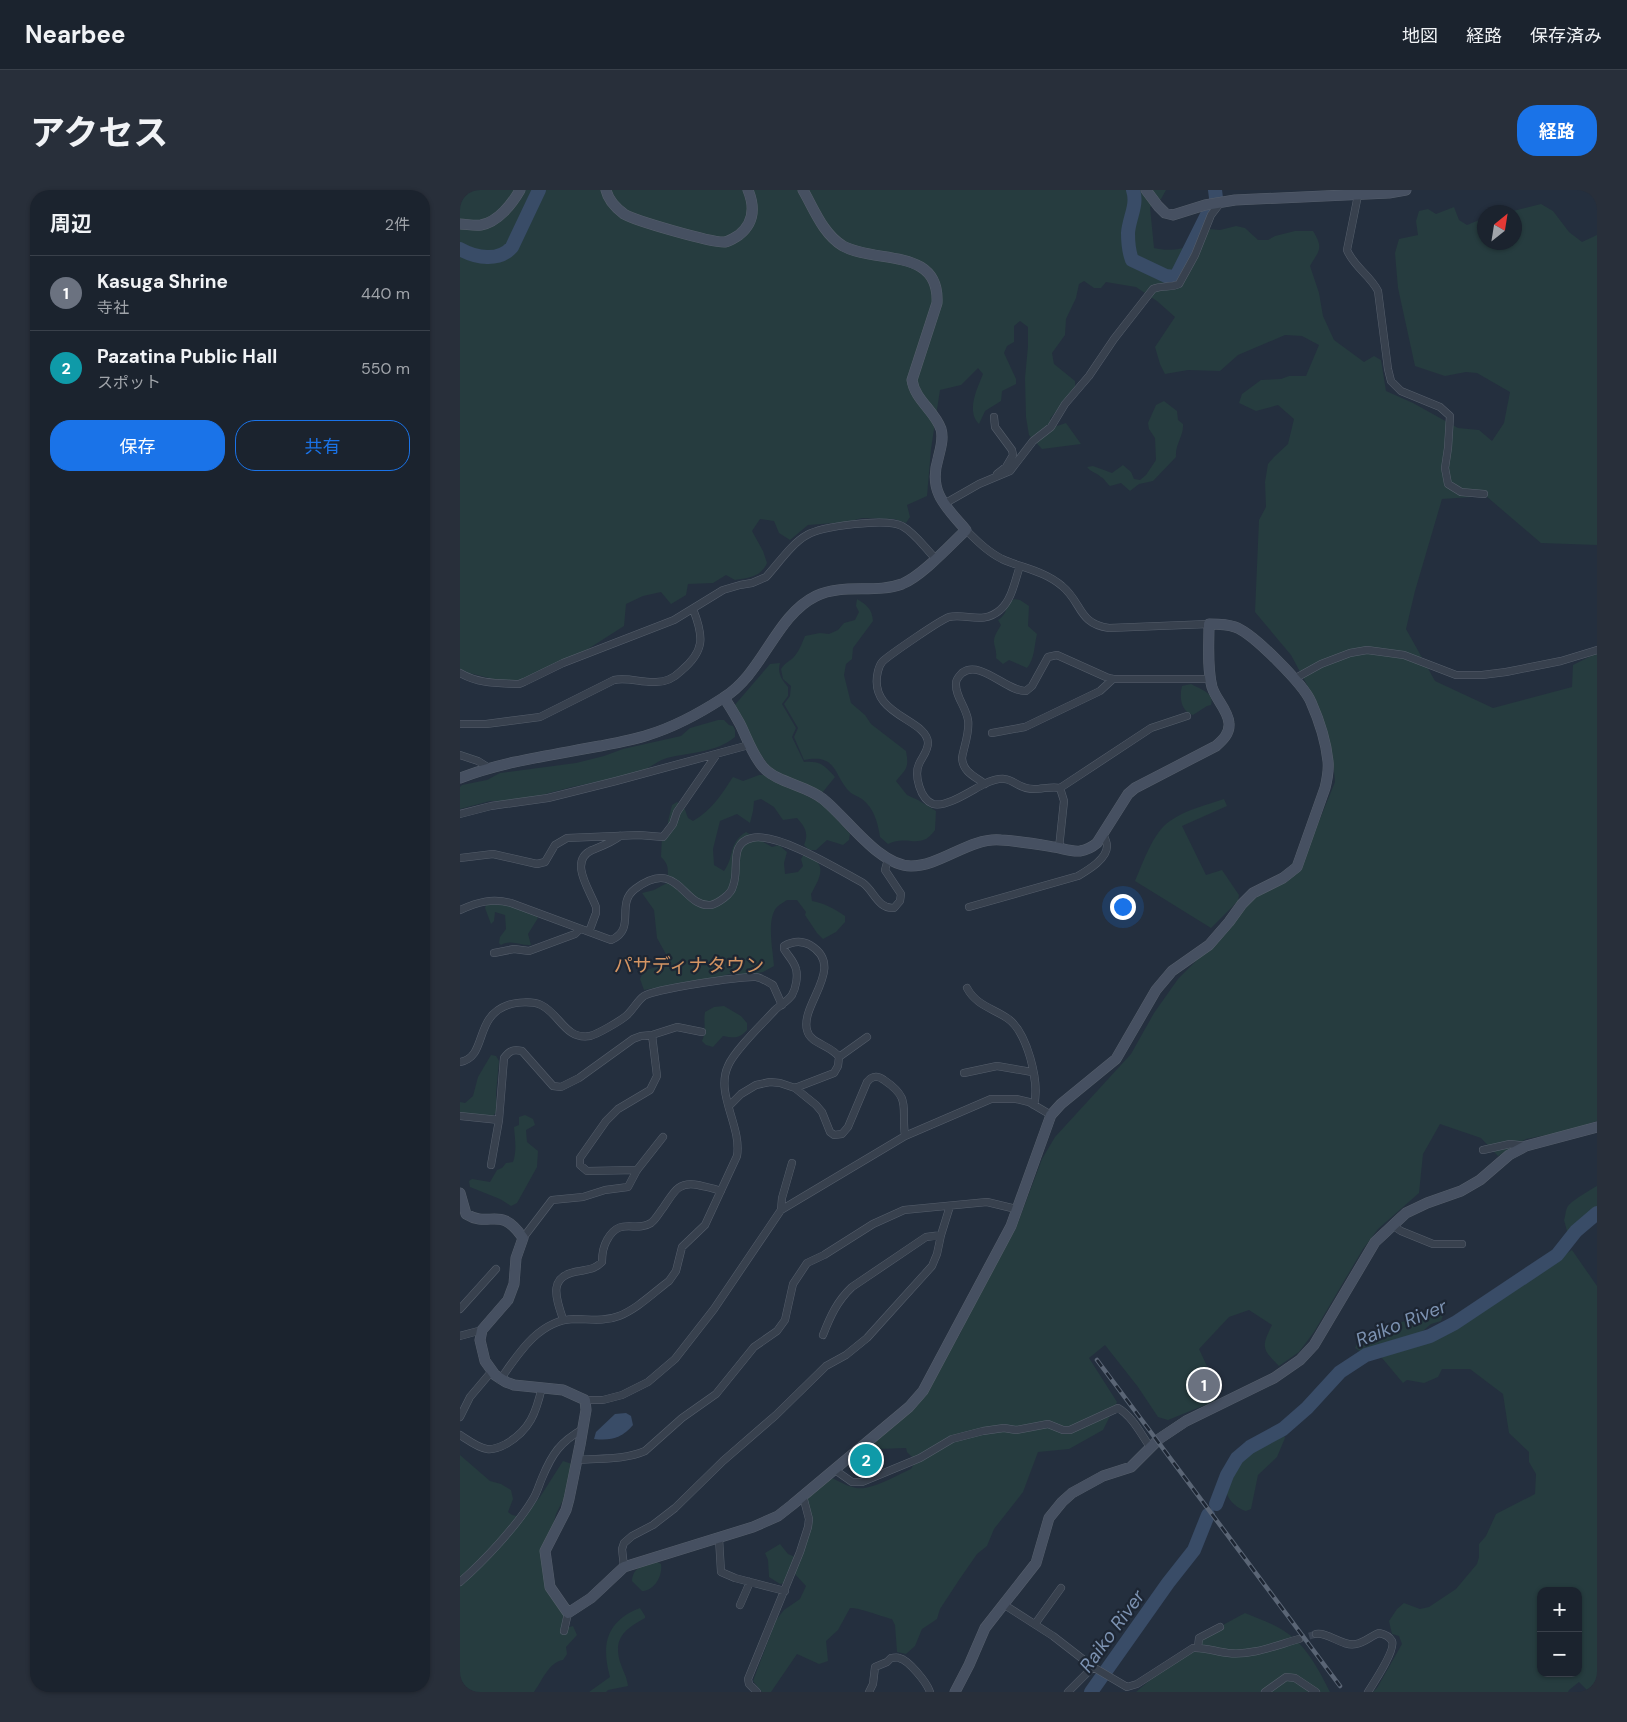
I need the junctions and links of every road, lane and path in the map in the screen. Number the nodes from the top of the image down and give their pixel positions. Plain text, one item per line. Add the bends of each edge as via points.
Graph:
1 (520, 190) edge
2 (606, 190) edge
3 (748, 190) edge
4 (803, 190) edge
5 (1146, 190) edge
6 (1406, 190) edge
7 (1316, 193) edge
8 (1358, 194) junction
9 (1221, 202) junction
10 (460, 224) edge
11 (994, 417) dead end
12 (993, 477) junction
13 (1484, 494) dead end
14 (944, 504) junction
15 (966, 530) junction
16 (936, 558) junction
17 (1020, 566) junction
18 (693, 609) junction
19 (1209, 624) junction
20 (1597, 650) edge
21 (460, 673) edge
22 (1114, 679) junction
23 (1210, 679) junction
24 (1294, 679) junction
25 (724, 698) junction
26 (1187, 716) dead end
27 (460, 724) edge
28 (992, 733) dead end
29 (749, 745) junction
30 (717, 754) junction
31 (460, 755) edge
32 (489, 768) junction
33 (460, 778) edge
34 (985, 784) junction
35 (1060, 788) junction
36 (460, 814) edge
37 (1103, 834) junction
38 (620, 836) junction
39 (1059, 848) junction
40 (460, 858) edge
41 (888, 859) junction
42 (969, 907) dead end
43 (460, 910) edge
44 (580, 929) junction
45 (589, 932) junction
46 (494, 953) dead end
47 (967, 988) dead end
48 (782, 1005) junction
49 (702, 1032) dead end
50 (652, 1035) junction
51 (867, 1037) dead end
52 (838, 1057) junction
53 (460, 1062) edge
54 (1032, 1072) junction
55 (964, 1073) dead end
56 (795, 1088) junction
57 (1034, 1105) junction
58 (729, 1106) junction
59 (1051, 1114) junction
60 (460, 1116) edge
61 (499, 1120) junction
62 (1597, 1127) edge
63 (905, 1136) junction
64 (663, 1137) dead end
65 (1527, 1146) junction
66 (1482, 1150) dead end
67 (792, 1164) dead end
68 (491, 1165) dead end
69 (637, 1170) junction
70 (721, 1192) junction
71 (460, 1193) edge
72 (950, 1206) junction
73 (1016, 1209) junction
74 (782, 1210) junction
75 (1392, 1225) junction
76 (941, 1235) junction
77 (523, 1238) junction
78 (1462, 1244) dead end
79 (496, 1269) dead end
80 (460, 1309) edge
81 (563, 1320) junction
82 (482, 1330) junction
83 (823, 1335) dead end
84 (460, 1336) edge
85 (492, 1371) junction
86 (500, 1380) junction
87 (542, 1388) junction
88 (585, 1400) junction
89 (460, 1417) edge
90 (582, 1429) junction
91 (460, 1435) edge
92 (1150, 1447) junction
93 (578, 1460) junction
94 (835, 1470) junction
95 (803, 1496) junction
96 (719, 1538) junction
97 (624, 1567) junction
98 (460, 1582) edge
99 (750, 1582) junction
100 (1061, 1588) dead end
101 (785, 1591) junction
102 (1003, 1604) junction
103 (740, 1605) dead end
104 (568, 1613) junction
105 (1035, 1624) junction
106 (1220, 1627) dead end
107 (564, 1631) dead end
108 (1316, 1634) tunnel mouth
109 (1299, 1639) tunnel mouth
110 (1198, 1647) junction
111 (1095, 1668) junction
112 (757, 1692) edge
113 (869, 1692) edge
114 (930, 1692) edge
115 (955, 1692) edge
116 (1068, 1692) edge
117 (1265, 1692) edge
118 (1316, 1692) edge
119 (1368, 1692) edge

1 - 10 street via 513,202 491,221 481,225
2 - 3 street via 615,206 642,222 724,242 734,239 748,226 753,211
4 - 14 street via 827,231 843,246 915,264 934,279 938,290 937,303 912,380 915,392 938,422 942,434 935,480 936,492
5 - 9 street via 1158,206 1173,215
6 - 8 street
7 - 8 street
7 - 9 street
8 - 13 street via 1347,250 1378,291 1392,381 1401,391 1440,407 1450,416 1444,468 1448,484 1461,492
9 - 12 street via 1211,215 1179,284 1153,288 1051,427 1032,441 1010,471
11 - 12 street via 994,426 1013,455 1006,467
12 - 14 street
14 - 15 street
15 - 16 street
15 - 17 street via 992,554
16 - 18 street via 898,524 856,523 836,527 804,536 766,577 723,590
16 - 25 street via 917,576 902,584 835,591 818,595 805,603 783,627 747,678
17 - 19 street via 1063,586 1082,614 1100,627
17 - 34 street via 1006,604 998,611 975,618 946,618 886,659 877,677 879,692 888,707 926,736 927,749 918,769 924,797 929,802 940,805
18 - 21 street via 674,620 519,684 482,682
18 - 27 street via 700,633 699,649 691,663 673,678 657,682 614,680 540,717
19 - 23 street
19 - 24 street via 1226,624 1247,632
20 - 24 street via 1506,672 1456,675 1404,655 1367,650 1321,664
22 - 23 street
22 - 28 street via 1100,691 1025,727
22 - 34 street via 1057,655 1048,657 1026,691 975,670 959,675 956,690 969,722 962,763 966,771
23 - 37 street via 1230,724 1224,740 1134,788
24 - 59 street via 1311,701 1328,768 1326,788 1297,867 1253,893 1209,945 1172,971 1156,990 1116,1060
25 - 29 street
25 - 32 street via 669,728 646,736
26 - 35 street via 1151,728
29 - 30 street
29 - 41 street via 769,772 822,798
30 - 36 street via 548,798
30 - 38 street via 664,837
31 - 32 street
32 - 33 street
34 - 35 street via 1006,778 1027,788
35 - 39 street via 1064,801
37 - 39 street via 1091,848 1078,851
37 - 42 street via 1106,852 1078,876
38 - 40 street via 567,838 555,845 545,862 537,864 493,854
38 - 45 street via 582,858 580,870 596,907
39 - 41 street via 996,839 918,866
41 - 45 street via 885,870 901,894 894,908 884,907 863,882 816,858 781,842 754,837 740,845 735,859 734,886 716,904 703,904 677,884 663,878 653,880 634,890 626,902 626,924 621,934 611,940
43 - 44 street via 475,903 498,900
44 - 45 street
44 - 46 street via 575,934 528,951 514,949
47 - 54 street via 978,1002 1017,1026
48 - 52 street via 794,991 797,974 784,946 796,942 808,944 819,953 824,972 807,1019 807,1031 813,1040 831,1049
48 - 53 street via 773,985 756,977 666,990 644,996 626,1016 592,1036 580,1036 568,1031 541,1005 510,1004 496,1010 485,1023 475,1053 468,1061
48 - 58 street via 735,1054 727,1067 724,1082
49 - 50 street via 678,1027
50 - 61 street via 633,1040 561,1087 553,1086 522,1051 509,1051 504,1058
50 - 69 street via 657,1076 650,1090 618,1109 580,1158 580,1165 587,1171
51 - 52 street
52 - 56 street via 834,1073
54 - 55 street via 997,1066
54 - 57 street via 1036,1090
56 - 58 street via 770,1082 756,1085
56 - 63 street via 816,1105 830,1132 838,1135 848,1127 867,1082 872,1077 880,1077 897,1089 903,1098
57 - 59 street
57 - 63 street via 1016,1099 991,1099
58 - 70 street via 738,1148
59 - 73 street
60 - 61 street
61 - 68 street
62 - 65 street
63 - 74 street
64 - 69 street
65 - 66 street via 1510,1144
65 - 75 street via 1509,1155 1480,1180 1406,1213
67 - 74 street via 782,1198
69 - 77 street via 628,1186 584,1197 552,1200
70 - 81 street via 705,1224 682,1247 676,1270 669,1281 620,1316 599,1320
70 - 81 street via 683,1184 653,1221 646,1225 619,1227 611,1232 603,1249 602,1262 597,1267 562,1276 558,1282 556,1297
71 - 77 street via 466,1214 473,1219 498,1218 515,1227
72 - 73 street via 987,1202
72 - 76 street
72 - 93 street via 904,1210 873,1224 807,1263 793,1284 784,1320 777,1331 754,1347 716,1394 682,1418 645,1451 617,1458
73 - 94 street via 996,1257 922,1390 909,1407
74 - 88 street via 675,1360 648,1382 622,1395
75 - 78 street via 1433,1244
75 - 92 street via 1375,1242 1314,1345 1300,1360 1274,1378 1186,1421
76 - 83 street via 926,1237 852,1287 834,1308
76 - 97 street via 932,1266 867,1338 826,1366 675,1508 624,1543
77 - 82 street via 508,1300
79 - 80 street
81 - 86 street via 524,1346
82 - 84 street
82 - 85 street via 482,1350
85 - 86 street
85 - 89 street via 470,1397
86 - 87 street
87 - 88 street via 563,1390
87 - 91 street via 523,1432 496,1449 476,1445
88 - 90 street
90 - 93 street
90 - 98 street via 556,1449 525,1511
92 - 94 street via 1134,1423 1118,1408 1070,1430 1043,1424 1016,1430 983,1431 952,1439 920,1458 862,1482 852,1482
92 - 102 street via 1131,1467 1103,1476 1062,1502 1049,1518 1036,1563
93 - 104 street via 566,1510 545,1551 550,1587
94 - 95 street
95 - 96 street via 778,1516
95 - 101 street via 809,1523
96 - 97 street
96 - 99 street via 721,1572
97 - 104 street via 591,1598
99 - 101 street
99 - 103 street
100 - 105 street
101 - 112 street via 748,1679
102 - 105 street
102 - 115 street via 985,1628
104 - 107 street
105 - 111 street
106 - 110 street via 1198,1638
108 - 119 street via 1355,1645 1379,1633 1392,1640 1391,1652
109 - 110 street via 1260,1650 1229,1654
110 - 111 street via 1130,1687
111 - 116 street
113 - 114 street via 875,1667 898,1657 924,1680
117 - 118 street via 1286,1677 1296,1678

